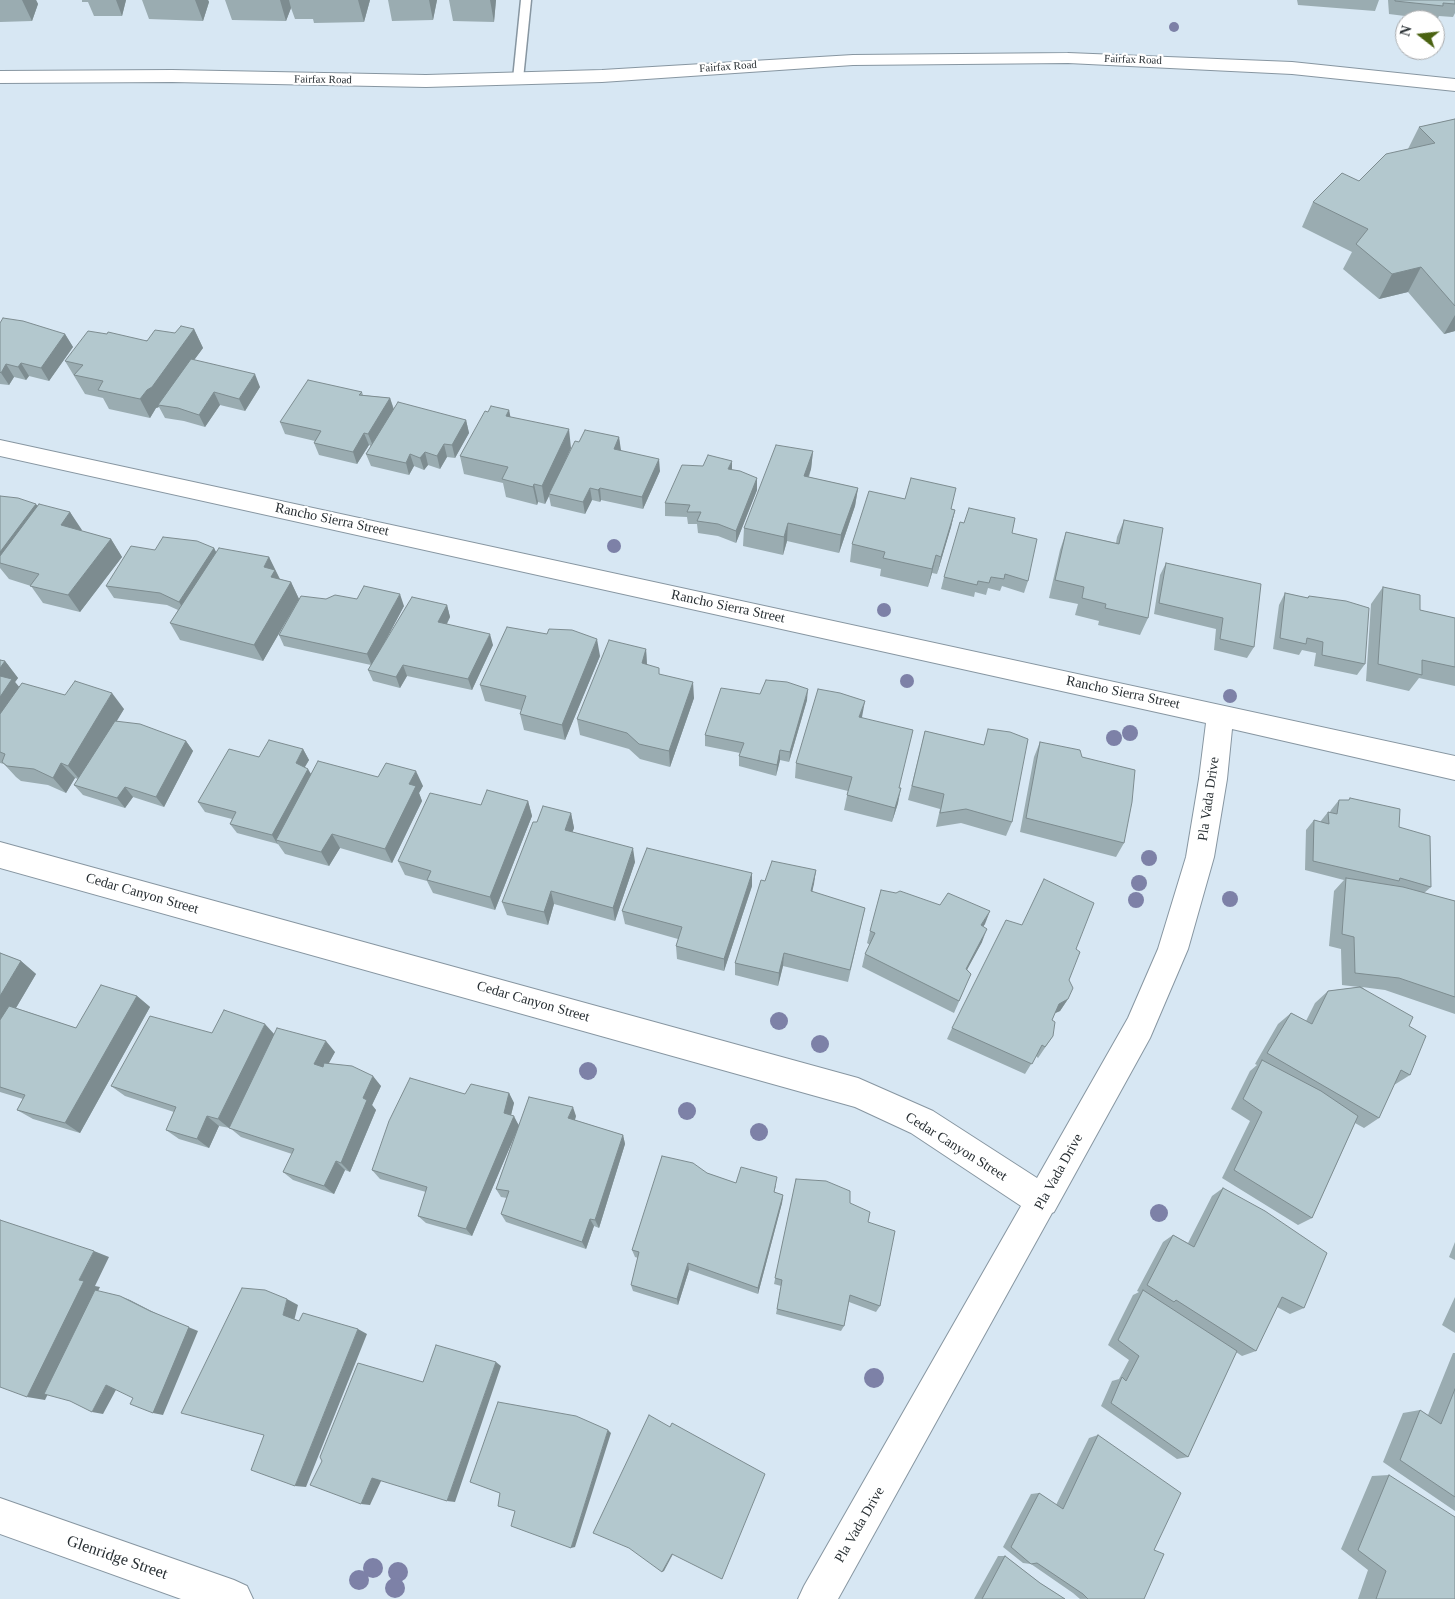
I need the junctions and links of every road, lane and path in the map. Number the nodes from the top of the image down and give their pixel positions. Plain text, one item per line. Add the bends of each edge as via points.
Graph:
1 (526, 0) edge
2 (0, 77) edge
3 (518, 79) junction
4 (1455, 85) edge
5 (0, 448) edge
6 (1220, 714) junction
7 (1455, 768) edge
8 (0, 854) edge
9 (1043, 1201) junction
10 (0, 1516) edge
11 (234, 1599) edge
12 (817, 1599) edge

1 - 3 lane
2 - 3 street, Fairfax Road
3 - 4 street, Fairfax Road via 853,60 1068,58 1292,68
5 - 6 street, Rancho Sierra Street
6 - 7 street, Rancho Sierra Street
6 - 9 street, Pla Vada Drive via 1200,857 1173,949 1139,1028
8 - 9 street, Cedar Canyon Street via 858,1093 922,1122
9 - 12 street, Pla Vada Drive
10 - 11 street, Glenridge Street

